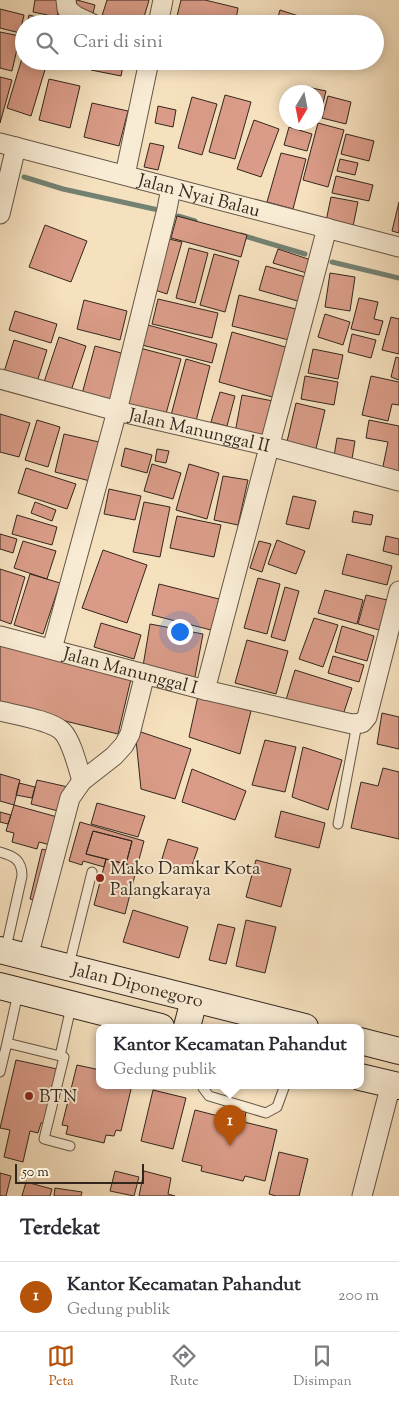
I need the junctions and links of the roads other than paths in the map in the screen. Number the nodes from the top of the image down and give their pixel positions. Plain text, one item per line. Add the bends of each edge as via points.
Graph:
1 (66, 0) edge
2 (163, 0) edge
3 (75, 15) edge
4 (160, 15) edge
5 (147, 70) edge
6 (10, 155) edge
7 (125, 175) junction
8 (169, 198) junction
9 (0, 214) edge
10 (324, 240) junction
11 (399, 247) edge
12 (0, 378) edge
13 (116, 411) junction
14 (269, 446) junction
15 (399, 481) edge
16 (399, 591) edge
17 (394, 628) edge
18 (0, 636) edge
19 (52, 649) junction
20 (144, 674) junction
21 (205, 690) junction
22 (0, 711) edge
23 (357, 724) junction
24 (82, 782) junction
25 (338, 824) dead end
26 (0, 852) edge
27 (92, 872) dead end
28 (11, 952) edge
29 (69, 968) junction
30 (9, 988) edge
31 (194, 1000) junction
32 (72, 1004) junction
33 (149, 1024) edge
34 (188, 1024) edge
35 (292, 1024) edge
36 (364, 1042) edge
37 (7, 1043) junction
38 (399, 1050) edge
39 (60, 1056) junction
40 (0, 1072) edge
41 (364, 1077) edge
42 (395, 1085) edge
43 (204, 1089) edge
44 (284, 1089) edge
45 (70, 1146) dead end
46 (362, 1196) edge

1 - 3 street via 68,9
2 - 4 street
5 - 7 street
6 - 7 street, Jalan Nyai Balau
6 - 9 street
7 - 8 street, Jalan Nyai Balau
8 - 10 street, Jalan Nyai Balau
8 - 13 street
10 - 11 street, Jalan Nyai Balau
10 - 14 street
12 - 13 street, Jalan Manunggal II
13 - 14 street, Jalan Manunggal II
13 - 19 street
14 - 15 street, Jalan Manunggal II
14 - 21 street
16 - 17 street
17 - 23 street via 367,717
18 - 19 street, Jalan Manunggal I
19 - 20 street, Jalan Manunggal I
20 - 21 street, Jalan Manunggal I
20 - 24 street via 130,734 124,745
21 - 23 street, Jalan Manunggal I
22 - 24 street via 47,723 61,730 71,748
23 - 25 lane
24 - 28 street via 70,798
26 - 28 lane via 16,859 22,867
27 - 29 lane
28 - 29 main road, Jalan Diponegoro
29 - 31 main road, Jalan Diponegoro
30 - 32 main road, Jalan Diponegoro
30 - 37 lane
31 - 34 main road
31 - 35 main road, Jalan Diponegoro
32 - 33 main road, Jalan Diponegoro
32 - 39 lane
36 - 38 main road
37 - 39 lane
37 - 40 lane
39 - 45 lane via 64,1057 44,1139
41 - 42 main road
42 - 46 street
43 - 44 lane via 209,1096 266,1113 277,1108

